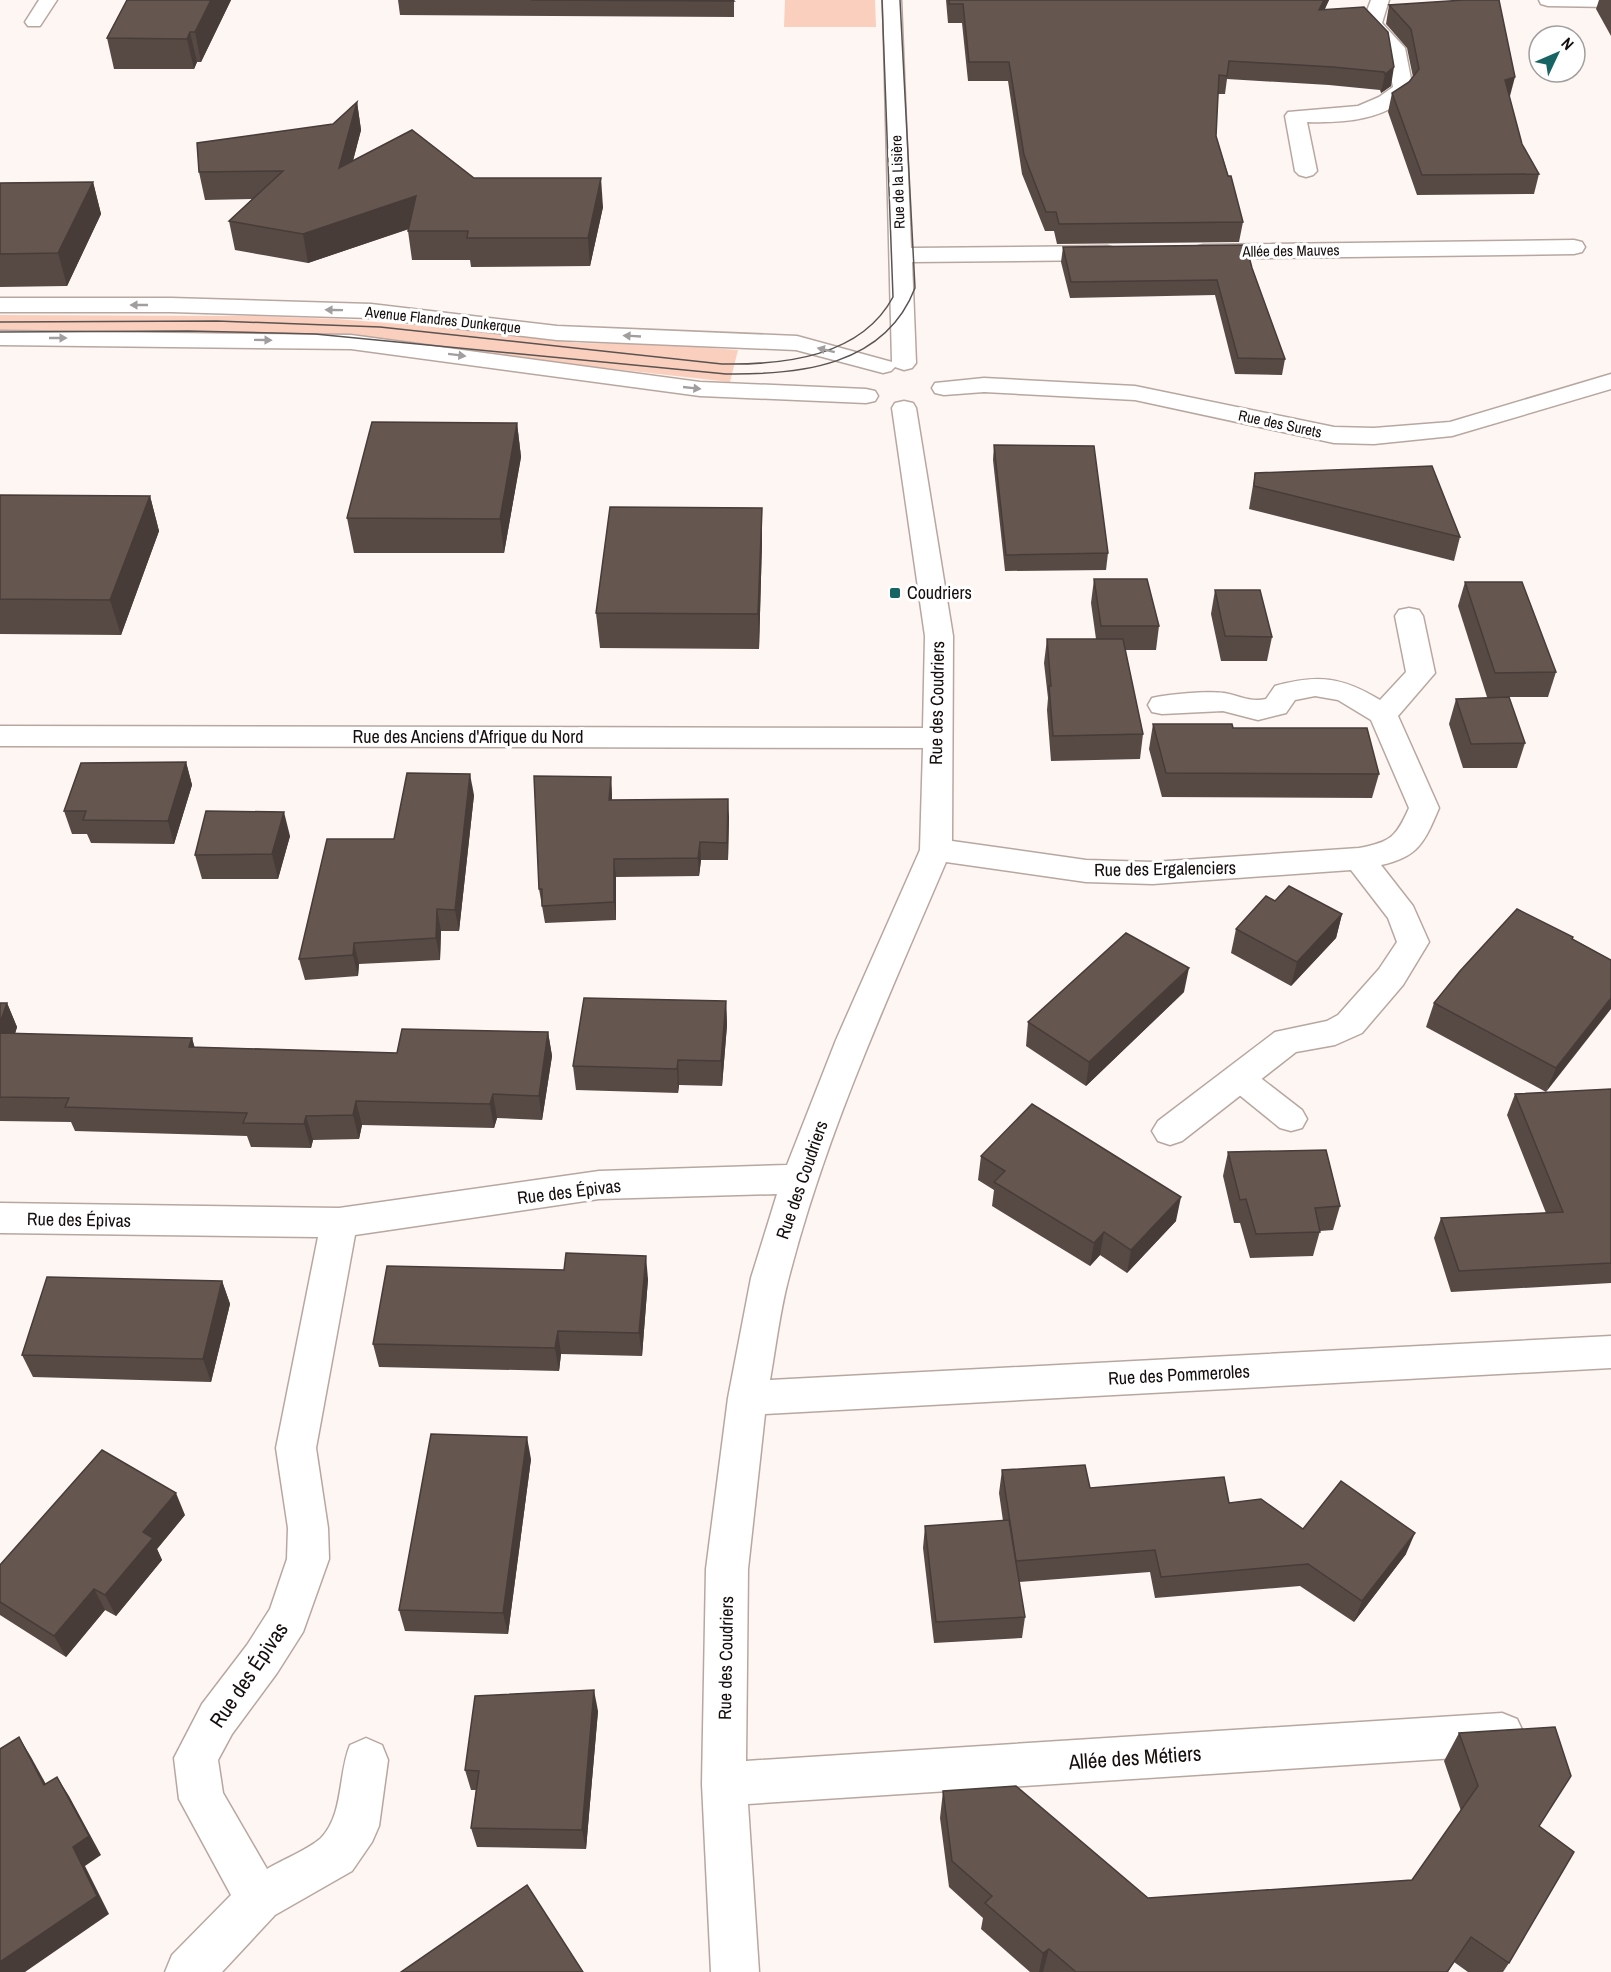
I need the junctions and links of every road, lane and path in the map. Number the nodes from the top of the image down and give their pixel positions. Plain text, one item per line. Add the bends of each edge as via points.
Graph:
1 (48, 0) edge
2 (892, 0) edge
3 (1380, 0) edge
4 (1548, 0) edge
5 (1611, 1) edge
6 (34, 22) dead end
7 (1306, 171) dead end
8 (1574, 247) dead end
9 (1179, 252) edge
10 (1131, 253) edge
11 (900, 255) junction
12 (0, 305) edge
13 (0, 338) edge
14 (893, 364) junction
15 (1611, 381) edge
16 (944, 388) junction
17 (866, 396) junction
18 (904, 408) junction
19 (1409, 616) dead end
20 (1162, 705) dead end
21 (1383, 715) junction
22 (0, 736) edge
23 (936, 738) junction
24 (936, 850) junction
25 (1359, 860) junction
26 (1238, 1077) junction
27 (1291, 1119) dead end
28 (1170, 1131) dead end
29 (800, 1179) junction
30 (0, 1218) edge
31 (339, 1223) junction
32 (1611, 1352) edge
33 (747, 1398) junction
34 (1546, 1731) edge
35 (366, 1760) dead end
36 (724, 1784) junction
37 (259, 1899) junction
38 (189, 1972) edge
39 (735, 1972) edge

1 - 6 lane
2 - 11 street, Rue de la Lisière
3 - 7 street via 1372,24 1395,48 1403,89 1384,103 1361,111 1326,117 1295,116
4 - 5 street
8 - 9 street, Allée des Mauves
10 - 11 street
11 - 14 street, Rue de la Lisière
14 -> 12 street, Avenue Flandres Dunkerque via 797,343 557,333 372,311
13 -> 17 street, Avenue Flandres Dunkerque via 351,342 700,389
14 - 16 street, Avenue Flandres Dunkerque via 917,365 935,372
14 - 17 street via 872,370 863,379 861,387
15 - 16 street, Rue des Surets via 1452,429 1374,436 1323,433 1135,393 984,385
16 - 18 street via 933,401
17 - 18 street, Avenue Flandres Dunkerque
18 - 23 street, Rue des Coudriers via 939,636
19 - 21 street via 1421,673
20 - 21 street via 1223,702 1258,711 1275,706 1285,692 1315,687 1346,692
21 - 25 street, Rue des Ergalenciers via 1424,808 1411,838 1388,853
22 - 23 street, Rue des Anciens d'Afrique du Nord
23 - 24 street, Rue des Coudriers
24 - 25 street, Rue des Ergalenciers via 1086,871 1153,873
24 - 29 street, Rue des Coudriers via 854,1040
25 - 26 street via 1402,914 1413,942 1404,959 1350,1024 1335,1032 1287,1041
26 - 27 lane
26 - 28 street
29 - 31 street, Rue des Épivas via 598,1185
29 - 33 street, Rue des Coudriers via 770,1278
30 - 31 street, Rue des Épivas
31 - 37 street, Rue des Épivas via 296,1448 308,1528 308,1559 288,1618 217,1719 196,1758 201,1799
32 - 33 street, Rue des Pommeroles
33 - 36 street, Rue des Coudriers via 727,1569
34 - 36 street, Allée des Métiers
35 - 37 street via 356,1826 336,1855
36 - 39 street, Rue des Coudriers
37 - 38 street

